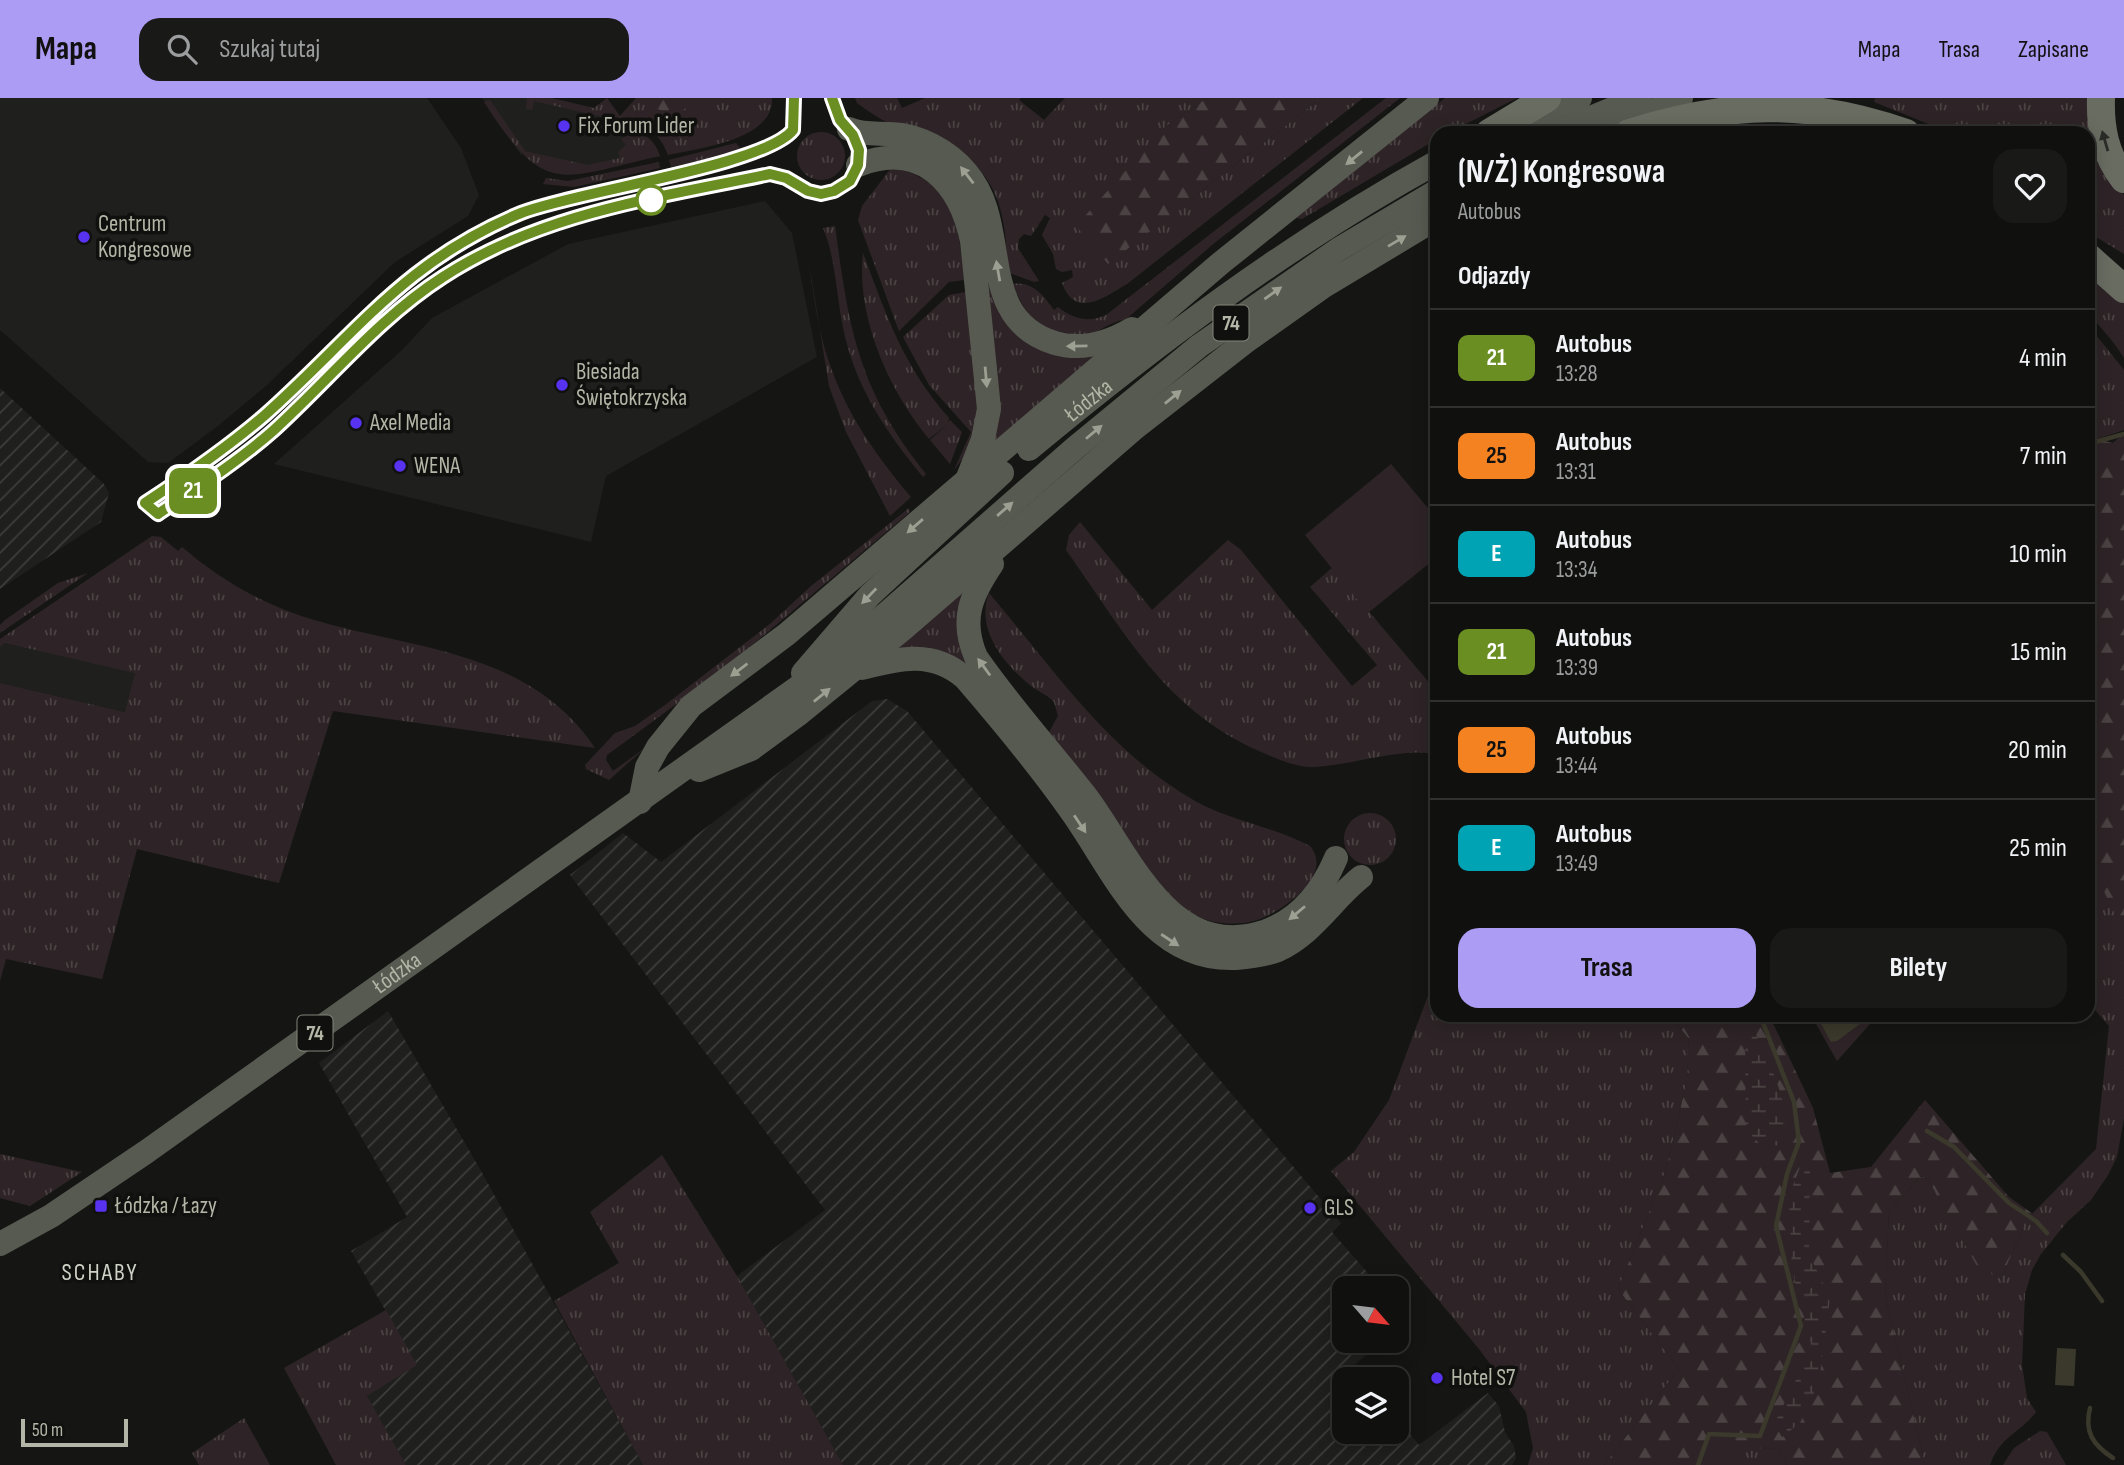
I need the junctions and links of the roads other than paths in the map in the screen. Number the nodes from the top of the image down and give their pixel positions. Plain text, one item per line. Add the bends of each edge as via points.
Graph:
1 (1427, 98) edge
2 (1547, 98) edge
3 (1580, 98) edge
4 (1639, 98) edge
5 (1681, 98) edge
6 (2101, 98) edge
7 (1501, 126) edge
8 (1513, 126) edge
9 (1571, 126) edge
10 (1619, 126) edge
11 (1653, 126) edge
12 (1884, 126) edge
13 (849, 129) dead end
14 (858, 165) dead end
15 (1430, 166) edge
16 (2124, 179) edge
17 (1430, 195) edge
18 (1430, 222) edge
19 (983, 239) junction
20 (2095, 248) edge
21 (2095, 263) edge
22 (2124, 265) edge
23 (2124, 289) edge
24 (1166, 309) junction
25 (966, 481) junction
26 (1009, 537) junction
27 (854, 670) junction
28 (787, 693) junction
29 (1019, 727) junction
30 (1048, 763) junction
31 (666, 783) junction
32 (640, 802) junction
33 (1336, 858) dead end
34 (1361, 877) dead end
35 (0, 1244) edge

1 -> 24 main road
2 - 7 highway
3 - 8 main road
4 - 9 main road
5 - 10 main road
16 -> 6 highway via 2103,137
11 - 12 highway via 1743,107 1845,114
19 -> 13 main road via 982,196 969,174 951,157 918,139
14 - 19 main road via 895,156 926,166 948,184
15 -> 28 main road, Łódzka / 74 via 1267,265 1048,433 870,594
28 -> 17 main road, Łódzka / 74 via 840,656 1075,448 1199,346 1339,249
26 -> 18 main road, 74 via 1136,427 1245,342 1335,279
24 -> 19 main road via 1121,335 1081,347 1065,346 1024,327 1007,304
19 -> 25 main road via 979,309 989,409
20 - 22 highway
21 - 23 highway
24 - 25 main road
25 -> 32 main road via 787,634 691,706 647,767
26 - 27 main road, 74
29 -> 26 main road via 976,657 968,632 975,589
27 - 29 main road via 898,658 938,661 965,678
31 -> 27 main road via 751,749
28 - 31 main road, Łódzka / 74
29 - 30 main road
33 -> 30 main road via 1317,894 1280,925 1245,936 1200,930 1173,915 1146,886 1097,812
30 -> 34 main road via 1071,810 1136,909 1156,931 1184,949 1221,958 1276,950 1313,927
31 - 32 main road, Łódzka / 74
32 - 35 main road, Łódzka / 74 via 146,1153

